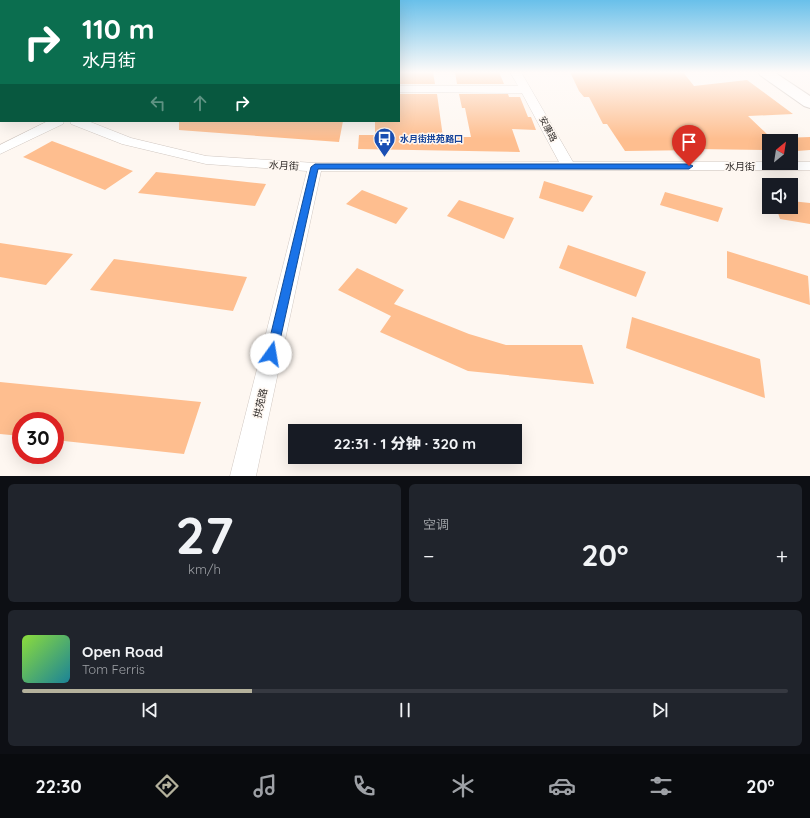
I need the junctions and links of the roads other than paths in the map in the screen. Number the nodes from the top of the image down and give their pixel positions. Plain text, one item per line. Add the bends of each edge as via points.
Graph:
1 (528, 94) edge
2 (797, 94) edge
3 (810, 103) edge
4 (56, 122) edge
5 (79, 122) edge
6 (0, 150) edge
7 (568, 166) junction
8 (810, 166) edge
9 (315, 167) junction
10 (243, 476) edge

1 - 7 street, 安康路
2 - 3 street
4 - 6 street
5 - 9 street, 水月街 via 127,141 206,160
7 - 8 street, 水月街
7 - 9 street, 水月街
9 - 10 street, 拱苑路

